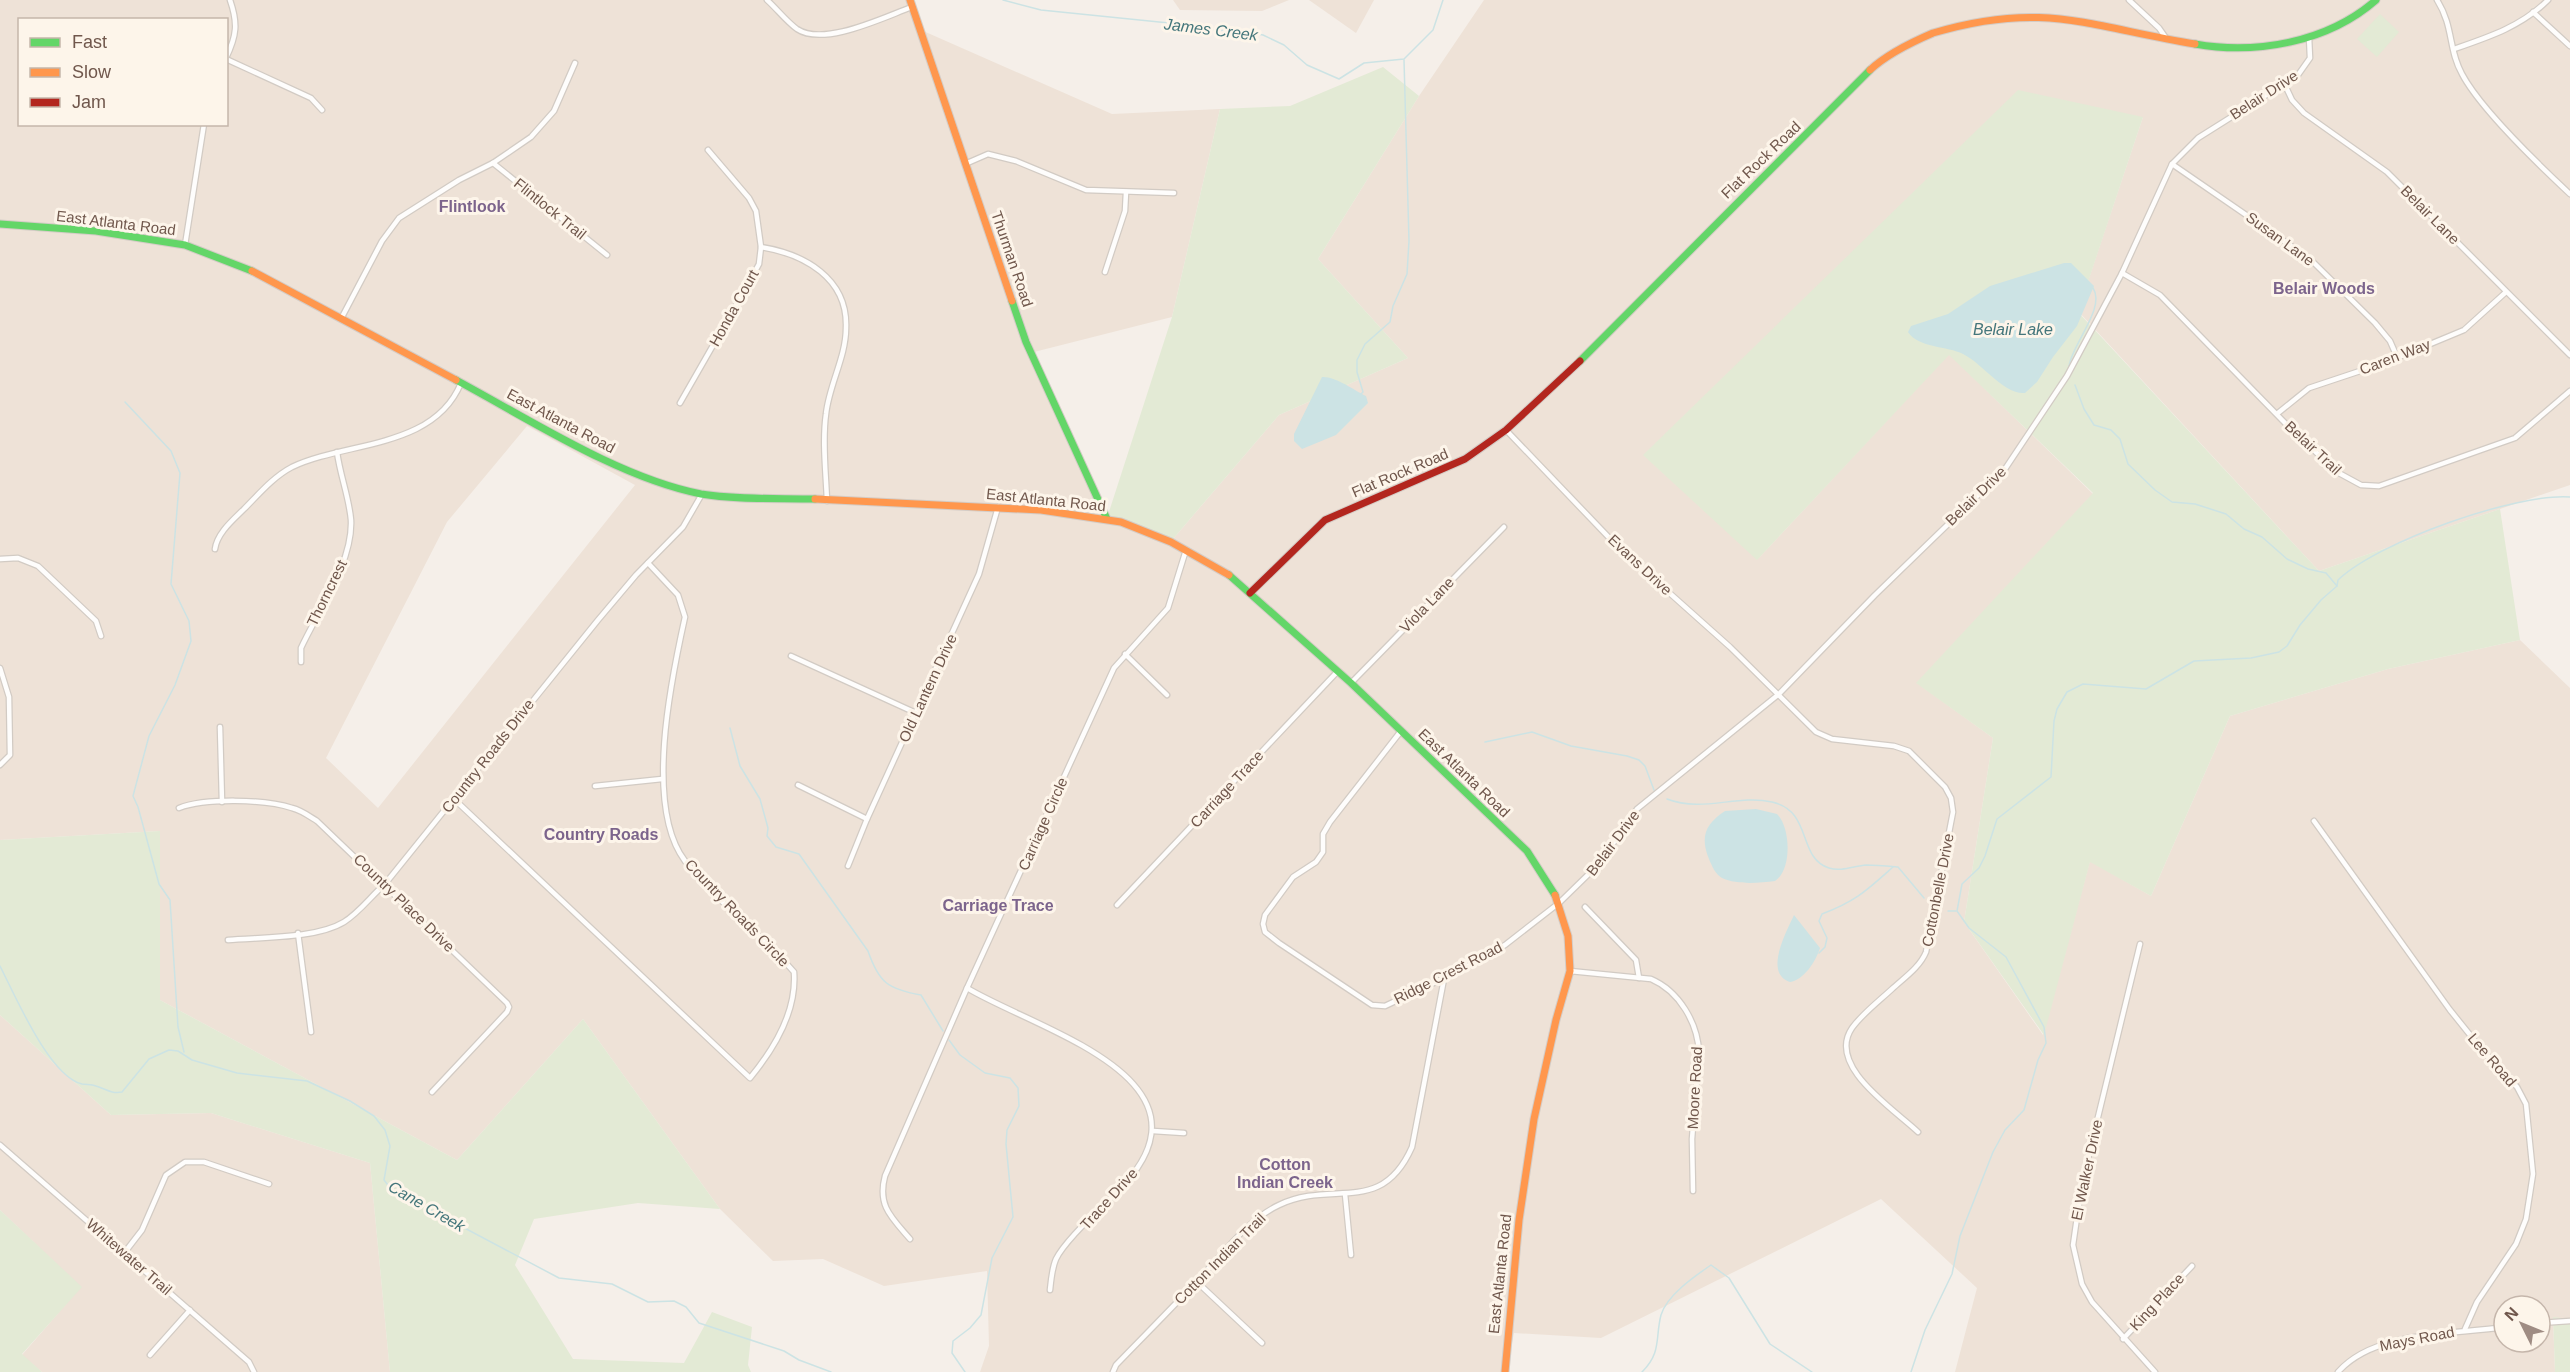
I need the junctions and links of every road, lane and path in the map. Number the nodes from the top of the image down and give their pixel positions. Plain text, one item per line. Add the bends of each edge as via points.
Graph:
1 (230, 0) edge
2 (767, 0) edge
3 (2129, 0) edge
4 (2375, 0) edge
5 (2437, 0) edge
6 (2548, 0) edge
7 (911, 3) edge
8 (2051, 9) dead end
9 (1996, 11) dead end
10 (2534, 12) junction
11 (2309, 37) junction
12 (2166, 38) junction
13 (2570, 46) edge
14 (2454, 49) junction
15 (228, 54) edge
16 (228, 59) edge
17 (575, 63) dead end
18 (2283, 84) junction
19 (322, 110) dead end
20 (204, 126) edge
21 (708, 150) dead end
22 (493, 163) junction
23 (965, 164) junction
24 (2172, 164) junction
25 (1126, 192) junction
26 (1174, 193) dead end
27 (2570, 194) edge
28 (0, 224) edge
29 (185, 245) junction
30 (761, 247) junction
31 (607, 255) dead end
32 (1105, 272) dead end
33 (2122, 273) junction
34 (2506, 292) junction
35 (342, 317) junction
36 (2570, 355) edge
37 (2397, 357) junction
38 (461, 383) junction
39 (2570, 391) edge
40 (680, 403) dead end
41 (2278, 413) junction
42 (1506, 430) junction
43 (337, 452) junction
44 (702, 494) junction
45 (827, 501) junction
46 (999, 507) junction
47 (1107, 519) junction
48 (1504, 527) dead end
49 (215, 549) dead end
50 (1186, 550) junction
51 (0, 559) edge
52 (648, 563) junction
53 (1250, 593) junction
54 (101, 636) dead end
55 (1125, 654) junction
56 (791, 656) dead end
57 (301, 662) dead end
58 (0, 668) edge
59 (1337, 672) junction
60 (1351, 683) junction
61 (1779, 694) junction
62 (1167, 695) dead end
63 (916, 713) junction
64 (220, 727) dead end
65 (1401, 731) junction
66 (0, 765) edge
67 (662, 779) junction
68 (798, 785) dead end
69 (595, 786) dead end
70 (454, 800) junction
71 (222, 802) junction
72 (179, 808) dead end
73 (867, 819) junction
74 (2314, 820) dead end
75 (848, 866) dead end
76 (385, 884) junction
77 (1559, 903) junction
78 (1117, 905) dead end
79 (1585, 907) dead end
80 (298, 933) junction
81 (228, 940) dead end
82 (2140, 944) dead end
83 (1570, 971) junction
84 (1444, 978) junction
85 (1639, 978) junction
86 (967, 988) junction
87 (311, 1032) dead end
88 (432, 1092) dead end
89 (1153, 1131) junction
90 (1918, 1132) dead end
91 (1184, 1133) dead end
92 (0, 1145) edge
93 (269, 1184) dead end
94 (1693, 1191) dead end
95 (1345, 1194) junction
96 (910, 1239) dead end
97 (125, 1252) junction
98 (1351, 1255) dead end
99 (2192, 1266) dead end
100 (1197, 1282) junction
101 (1050, 1290) dead end
102 (190, 1310) junction
103 (2570, 1321) edge
104 (2552, 1322) edge
105 (2492, 1328) edge
106 (2465, 1329) junction
107 (2123, 1339) junction
108 (1262, 1343) dead end
109 (150, 1355) dead end
110 (254, 1372) edge
111 (1113, 1372) edge
112 (1505, 1372) edge
113 (2155, 1372) edge
114 (2338, 1372) edge

1 - 15 street via 236,19
2 - 7 street via 797,29 813,34 834,34
3 - 12 street
4 - 11 street via 2350,22
5 - 14 street via 2451,28
6 - 10 street
7 - 23 street, Thurman Road
8 - 12 street
9 - 42 street, Flat Rock Road via 1960,21 1873,67
10 - 13 street
10 - 14 street via 2508,30
11 - 12 street via 2239,49 2211,48
11 - 18 street, Belair Drive via 2308,63
14 - 27 street via 2462,75 2476,94
16 - 19 street via 311,98
17 - 22 street via 554,111 531,137
18 - 24 street, Belair Drive via 2198,138
18 - 34 street, Belair Lane via 2304,113 2387,172
20 - 29 street
21 - 30 street, Honda Court via 749,198 756,212
22 - 31 street, Flintlock Trail
22 - 35 street via 399,218 382,241
23 - 25 street via 988,154 1016,161 1086,190
23 - 47 street, Thurman Road via 1026,342
24 - 33 street, Belair Drive
24 - 37 street, Susan Lane via 2310,259 2375,323
25 - 26 street
25 - 32 street via 1125,211
28 - 29 street, East Atlanta Road via 96,231
29 - 35 street, East Atlanta Road via 258,273
30 - 40 street, Honda Court via 759,264
30 - 45 street via 786,251 817,267 844,310 844,345 824,429
33 - 41 street, Belair Trail via 2160,295
33 - 61 street, Belair Drive via 2067,376 2005,469
34 - 36 street, Belair Lane
34 - 37 street, Caren Way via 2464,330
35 - 38 street, East Atlanta Road
37 - 41 street, Caren Way via 2309,388
38 - 43 street via 439,415 426,424 394,438
38 - 44 street, East Atlanta Road via 618,466
39 - 41 street, Belair Trail via 2515,438 2379,486 2361,485 2337,472
42 - 53 street, Flat Rock Road via 1465,459 1325,520
42 - 61 street, Evans Drive via 1618,547
43 - 49 street via 289,468 272,481 225,529 216,540
43 - 57 street, Thorncrest via 349,505 350,536 341,566 301,648
44 - 45 street, East Atlanta Road
44 - 52 street, Country Roads Drive via 683,527
45 - 46 street, East Atlanta Road
46 - 47 street, East Atlanta Road
46 - 63 street, Old Lantern Drive via 980,574
47 - 50 street, East Atlanta Road
48 - 60 street, Viola Lane
50 - 53 street, East Atlanta Road via 1225,572
50 - 55 street, Carriage Circle via 1168,608
51 - 54 street via 18,558 38,566 96,621
52 - 67 street, Country Roads Circle via 678,595 685,617
52 - 70 street, Country Roads Drive
53 - 59 street, East Atlanta Road
55 - 62 street
55 - 86 street, Carriage Circle via 1109,678
56 - 63 street
58 - 66 street via 9,697 10,755
59 - 60 street, East Atlanta Road
59 - 78 street, Carriage Trace
60 - 65 street, East Atlanta Road
61 - 77 street, Belair Drive via 1637,809 1598,865
61 - 90 street, Cottonbelle Drive via 1824,736 1909,751 1941,782 1951,798 1953,812 1926,952 1919,964 1856,1023 1846,1049 1854,1072
63 - 73 street, Old Lantern Drive
64 - 71 street
65 - 77 street, East Atlanta Road via 1527,851 1550,881
65 - 84 street, Ridge Crest Road via 1330,822 1317,862 1293,877 1265,915 1263,924 1265,932 1279,943 1372,1005 1385,1006
67 - 69 street
67 - 70 street, Country Roads Circle via 665,814 683,859 794,972 789,1011 770,1051 750,1078
68 - 73 street
70 - 76 street, Country Roads Drive
71 - 72 street, Country Place Drive
71 - 76 street, Country Place Drive via 295,808 317,821
73 - 75 street, Old Lantern Drive
74 - 106 street, Lee Road via 2450,1010 2517,1087 2526,1104 2533,1174 2526,1219 2516,1244 2477,1302
76 - 80 street, Country Roads Drive via 345,921
76 - 88 street, Country Place Drive via 509,1007
77 - 83 street, East Atlanta Road via 1570,950
77 - 84 street, Ridge Crest Road via 1505,945
79 - 85 street via 1634,958
80 - 81 street, Country Roads Drive
80 - 87 street
82 - 107 street, El Walker Drive via 2082,1183 2073,1245 2082,1284
83 - 85 street, Moore Road
83 - 112 street, East Atlanta Road via 1531,1136
84 - 95 street, Cotton Indian Trail via 1415,1133 1404,1164 1385,1184
85 - 94 street, Moore Road via 1658,982 1677,999 1693,1022 1698,1040 1691,1151
86 - 89 street via 1076,1040 1114,1065 1143,1100
86 - 96 street, Carriage Circle via 881,1192 891,1217
89 - 91 street
89 - 101 street, Trace Drive via 1142,1163 1056,1259
92 - 97 street, Whitewater Trail
93 - 97 street via 204,1162 185,1162 166,1175 142,1230
95 - 98 street
95 - 100 street, Cotton Indian Trail via 1311,1194 1269,1210
97 - 102 street, Whitewater Trail
99 - 107 street, King Place
100 - 108 street
100 - 111 street, Cotton Indian Trail
102 - 109 street
102 - 110 street, Whitewater Trail via 249,1362
103 - 104 street
105 - 106 street, Mays Road
106 - 114 street, Mays Road via 2362,1351
107 - 113 street, El Walker Drive

